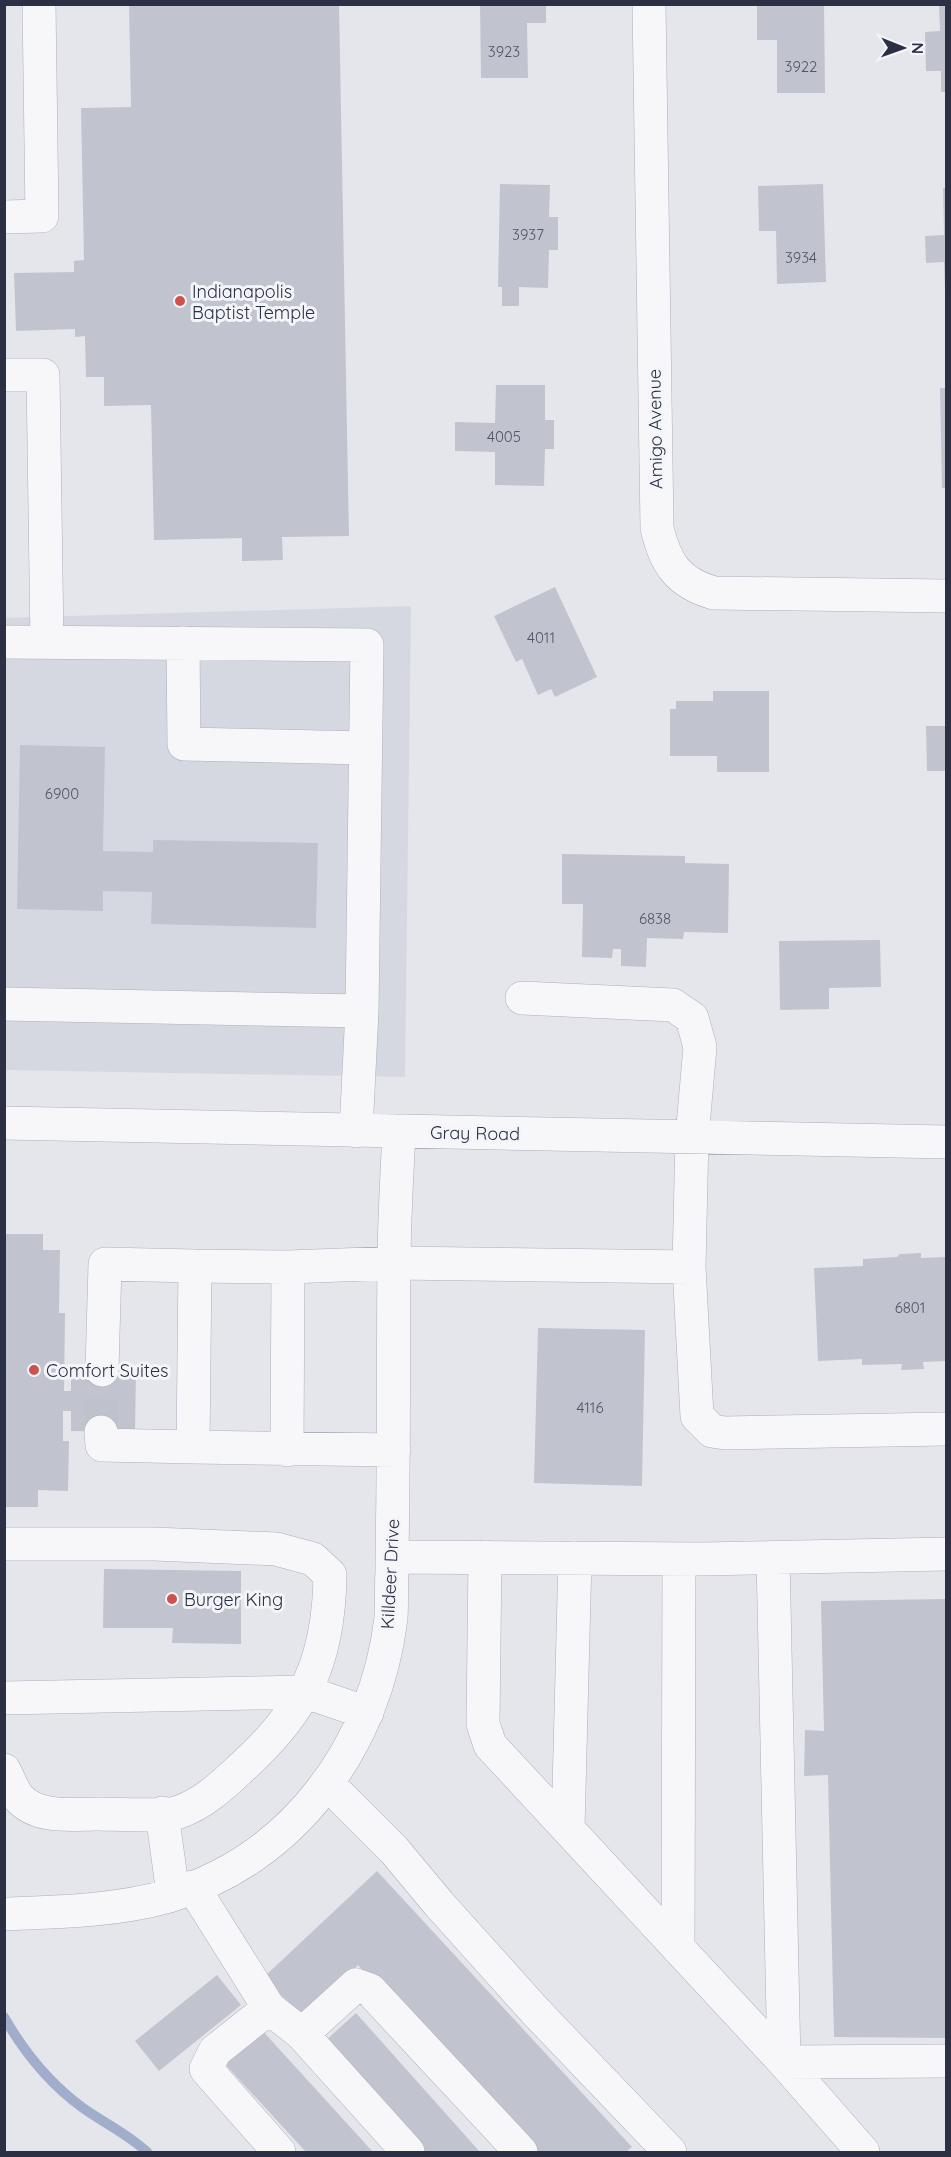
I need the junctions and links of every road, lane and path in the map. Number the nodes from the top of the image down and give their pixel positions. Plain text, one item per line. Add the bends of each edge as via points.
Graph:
1 (39, 4) edge
2 (649, 4) edge
3 (4, 217) edge
4 (4, 375) edge
5 (946, 596) edge
6 (4, 642) edge
7 (47, 642) junction
8 (183, 644) junction
9 (365, 748) junction
10 (522, 998) dead end
11 (4, 1004) edge
12 (362, 1011) junction
13 (4, 1123) edge
14 (356, 1131) junction
15 (399, 1131) junction
16 (692, 1137) junction
17 (946, 1142) edge
18 (394, 1263) junction
19 (195, 1266) junction
20 (288, 1267) junction
21 (689, 1267) junction
22 (102, 1370) tunnel mouth
23 (946, 1429) edge
24 (101, 1431) dead end
25 (193, 1447) junction
26 (287, 1450) junction
27 (394, 1450) junction
28 (4, 1545) edge
29 (946, 1554) edge
30 (392, 1557) junction
31 (485, 1557) junction
32 (773, 1557) junction
33 (575, 1558) junction
34 (679, 1559) junction
35 (306, 1692) junction
36 (4, 1698) edge
37 (367, 1713) junction
38 (4, 1770) edge
39 (328, 1784) junction
40 (162, 1814) junction
41 (568, 1829) junction
42 (183, 1891) junction
43 (20, 1914) edge
44 (678, 1948) junction
45 (269, 2008) junction
46 (300, 2032) junction
47 (946, 2061) edge
48 (784, 2062) junction
49 (663, 2150) edge
50 (279, 2152) edge
51 (408, 2152) edge
52 (521, 2152) edge
53 (863, 2152) edge

1 - 3 street via 42,216
2 - 5 street, Amigo Avenue via 657,528 661,548 684,580 714,593
4 - 7 street via 43,375
6 - 7 street
7 - 8 street
8 - 9 street via 184,744
8 - 9 street via 367,645
9 - 12 street
10 - 16 street via 673,1005 692,1018 700,1047
11 - 12 street
12 - 14 street
13 - 14 street, Gray Road
14 - 15 street, Gray Road
15 - 16 street, Gray Road
15 - 18 street, Killdeer Drive
16 - 17 street, Gray Road
16 - 21 street
18 - 20 street
18 - 21 street
18 - 27 street, Killdeer Drive
19 - 20 street
19 - 22 street via 105,1264
19 - 25 street
20 - 26 street
21 - 23 street via 698,1416 712,1431
24 - 25 street via 102,1445
25 - 26 street
26 - 27 street
27 - 30 street, Killdeer Drive
28 - 35 street via 153,1544 276,1549 313,1559 330,1575 330,1611 319,1662
29 - 32 street
30 - 31 street
30 - 37 street, Killdeer Drive via 391,1617 378,1682
31 - 33 street
31 - 41 street via 483,1724 490,1745
32 - 34 street
32 - 48 street
33 - 34 street
33 - 41 street
34 - 44 street
35 - 36 street
35 - 37 street
35 - 40 street via 266,1747 212,1795 178,1813
37 - 39 street, Killdeer Drive
38 - 40 street via 20,1798 39,1812
39 - 42 street, Killdeer Drive via 271,1843 230,1870
39 - 49 street via 394,1850
40 - 42 street
41 - 44 street
42 - 43 street, Killdeer Drive via 120,1907
42 - 45 street
44 - 48 street
45 - 46 street
45 - 50 street via 215,2050 206,2069
46 - 51 street
46 - 52 street via 356,1985 370,1990
47 - 48 street
48 - 53 street

